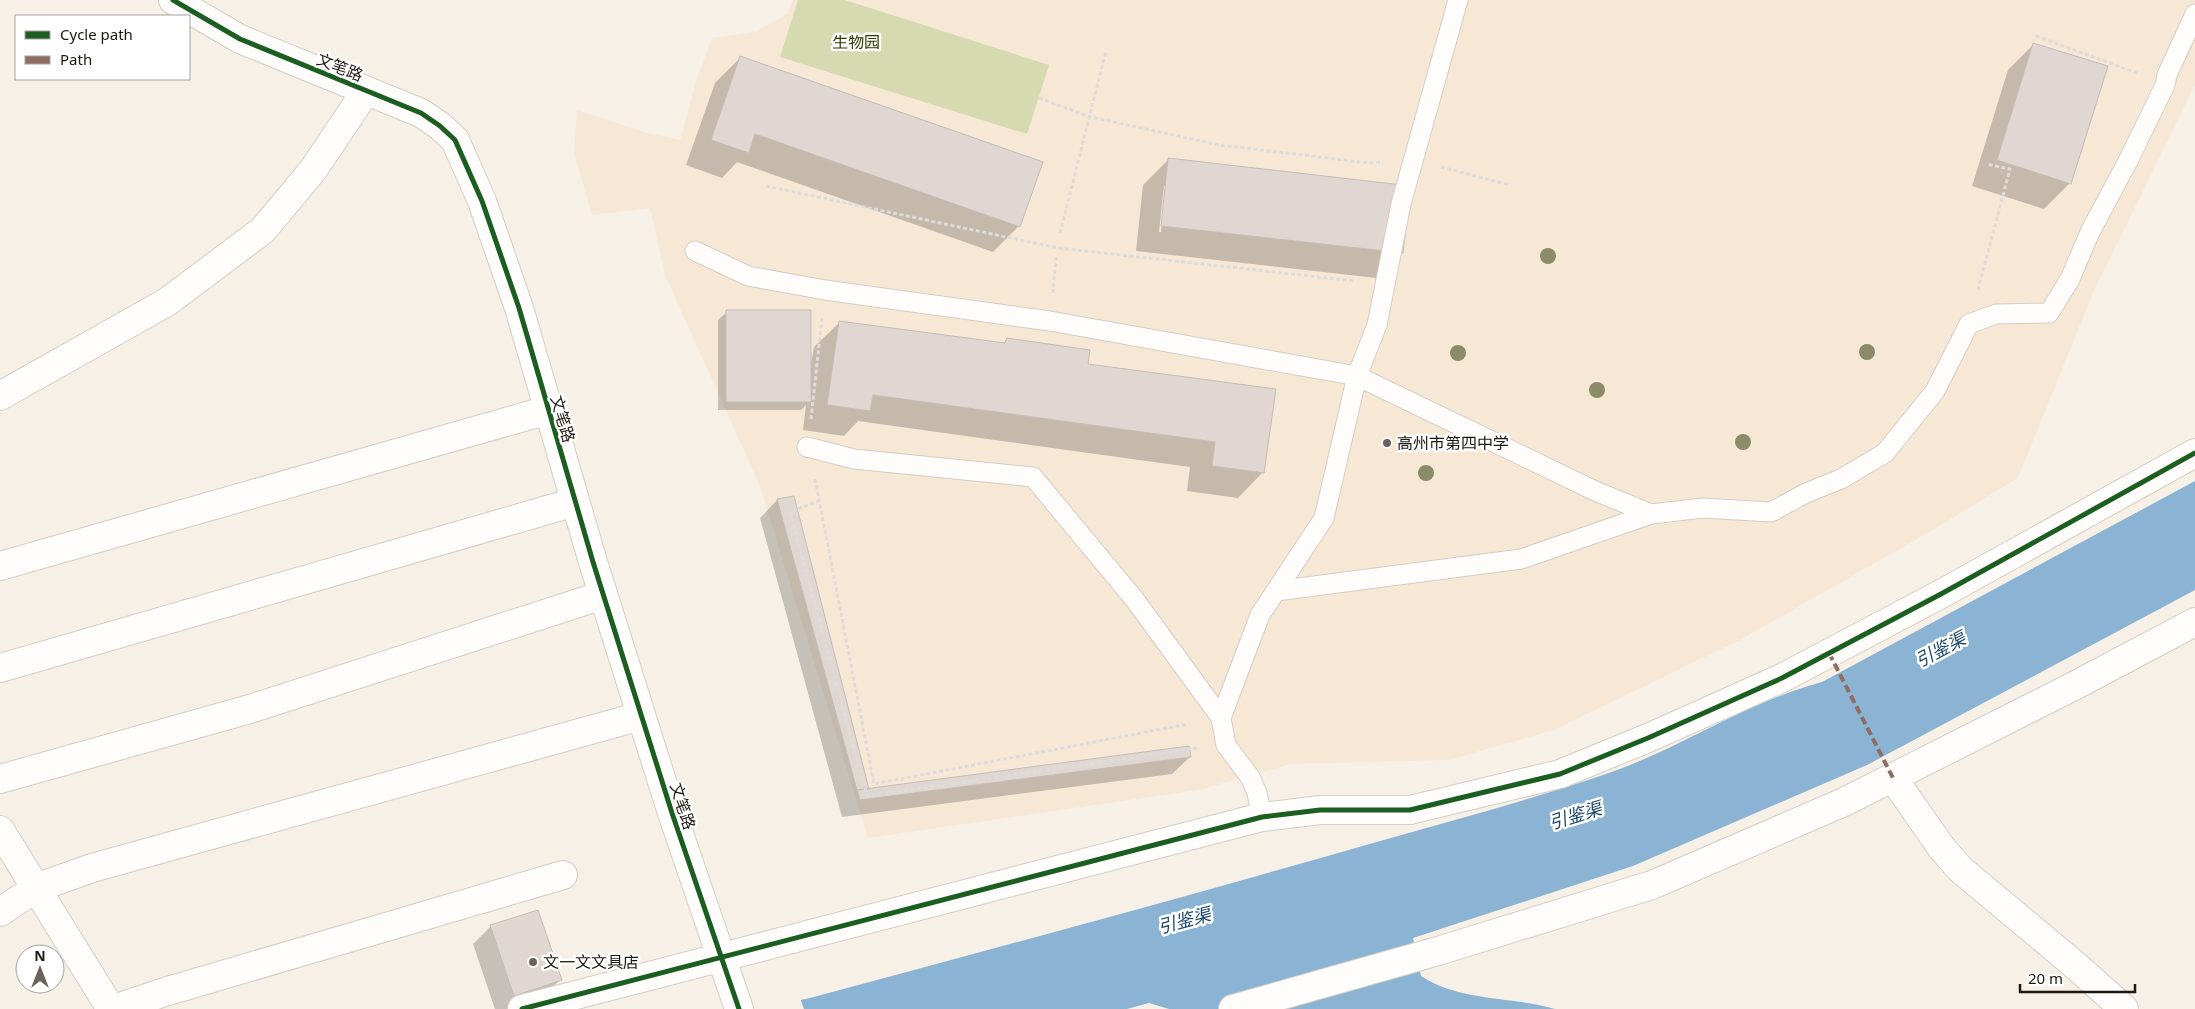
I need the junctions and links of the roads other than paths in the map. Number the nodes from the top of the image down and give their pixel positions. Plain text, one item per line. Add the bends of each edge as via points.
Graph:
1 (173, 0) edge
2 (1458, 0) edge
3 (2195, 14) edge
4 (366, 91) junction
5 (695, 251) dead end
6 (1357, 376) junction
7 (0, 396) edge
8 (548, 410) junction
9 (807, 447) road end
10 (2195, 453) edge
11 (575, 502) junction
12 (1651, 514) junction
13 (0, 566) edge
14 (1276, 591) junction
15 (603, 595) junction
16 (2195, 622) edge
17 (0, 668) edge
18 (641, 716) junction
19 (1220, 718) junction
20 (1893, 778) junction
21 (0, 779) edge
22 (1262, 817) junction
23 (0, 830) edge
24 (563, 875) dead end
25 (36, 888) junction
26 (0, 912) edge
27 (721, 958) junction
28 (735, 1000) edge
29 (112, 1009) edge
30 (522, 1009) edge
31 (1233, 1009) edge
32 (2124, 1009) edge

1 - 4 street, 文笔路 via 240,38
2 - 6 lane via 1401,204 1377,325
3 - 12 lane via 2128,161 2090,232 2070,279 2049,313 1996,314 1969,324 1935,391 1885,453 1841,479 1771,512 1703,508
4 - 7 street via 314,170 262,230 167,302
4 - 8 street, 文笔路 via 421,113 455,140 482,201 519,308
5 - 6 lane via 748,276 1050,321
6 - 12 lane via 1593,490
6 - 14 lane via 1324,518
8 - 11 street, 文笔路
8 - 13 street
9 - 19 lane via 854,459 1033,477 1135,600
10 - 22 street via 1782,678 1560,774 1410,810 1320,810
11 - 15 street, 文笔路
11 - 17 street
12 - 14 lane via 1520,560
14 - 19 lane via 1260,615
15 - 18 street, 文笔路
15 - 21 street via 250,709
16 - 20 street
18 - 25 street via 92,868
18 - 27 street, 文笔路
19 - 22 lane via 1226,742 1257,793
20 - 31 street via 1652,885 1438,952
20 - 32 street via 1960,869
22 - 27 street
23 - 25 street
24 - 29 street
25 - 26 street
25 - 29 street
27 - 28 street, 文笔路
27 - 30 street

